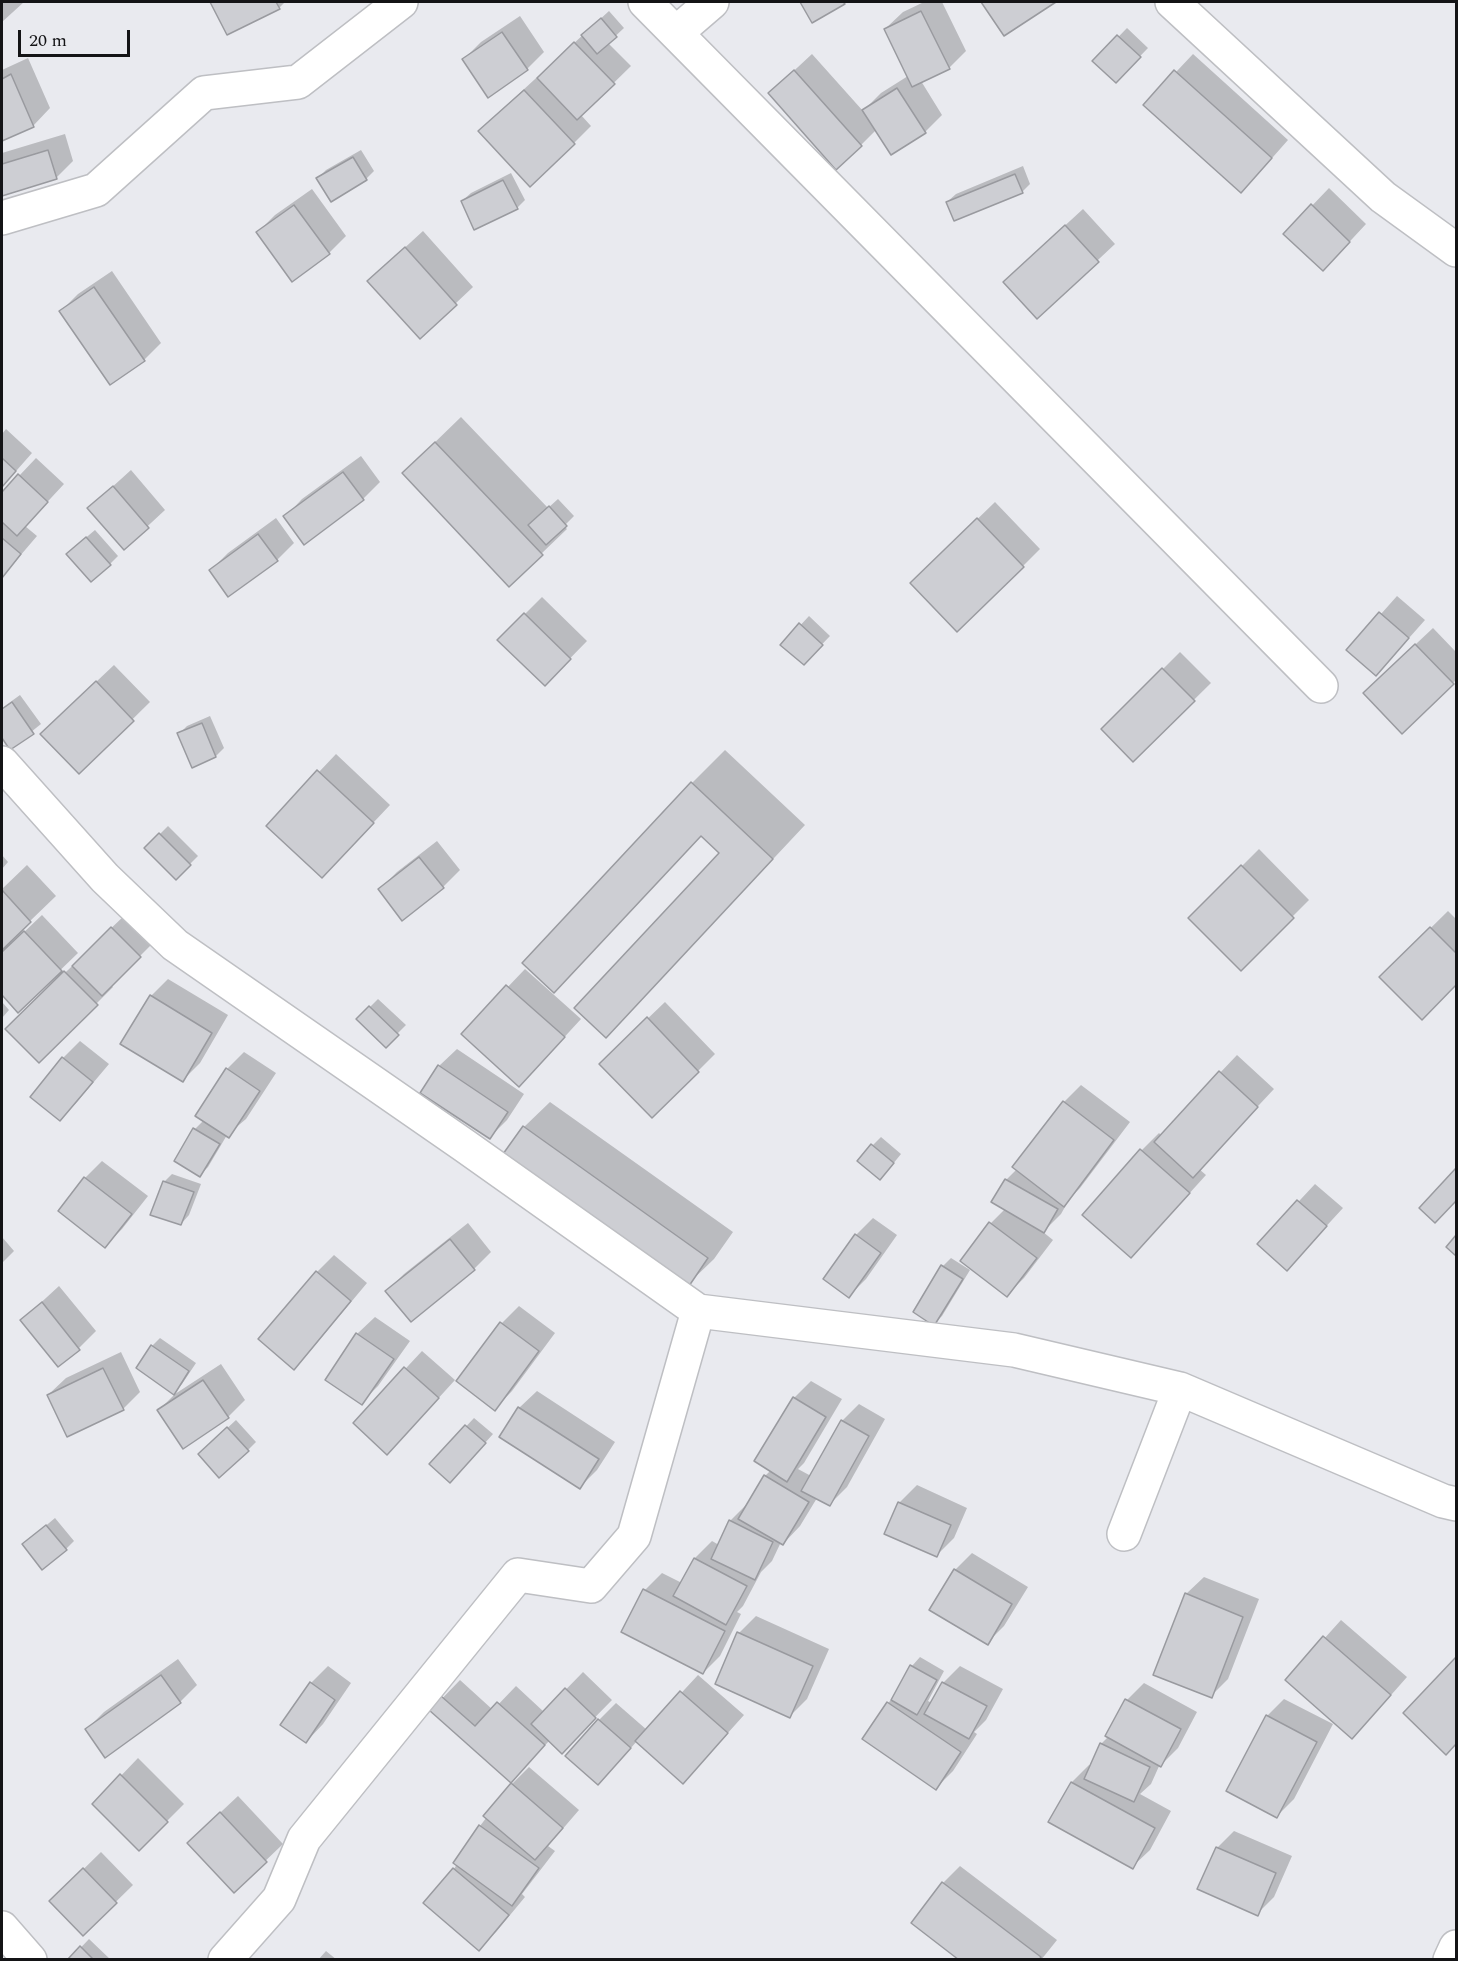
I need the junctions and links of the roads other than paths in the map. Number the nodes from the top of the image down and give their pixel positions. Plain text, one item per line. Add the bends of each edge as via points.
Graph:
1 (401, 2) edge
2 (645, 2) edge
3 (712, 2) edge
4 (1172, 2) edge
5 (676, 33) junction
6 (2, 218) edge
7 (1456, 250) edge
8 (1321, 686) dead end
9 (2, 763) edge
10 (698, 1311) junction
11 (1180, 1389) junction
12 (1456, 1504) edge
13 (1124, 1534) dead end
14 (2, 1928) edge
15 (1456, 1947) edge
16 (30, 1959) edge
17 (225, 1959) edge
18 (1450, 1959) edge

1 - 6 street via 298,82 204,93 96,190
2 - 5 street
3 - 5 street
4 - 7 street via 1383,197
5 - 8 street
9 - 10 street via 105,878 175,945
10 - 11 street via 1014,1350
10 - 17 street via 634,1536 591,1586 518,1575 304,1839 279,1899
11 - 12 street
11 - 13 street
14 - 16 street
15 - 18 street

